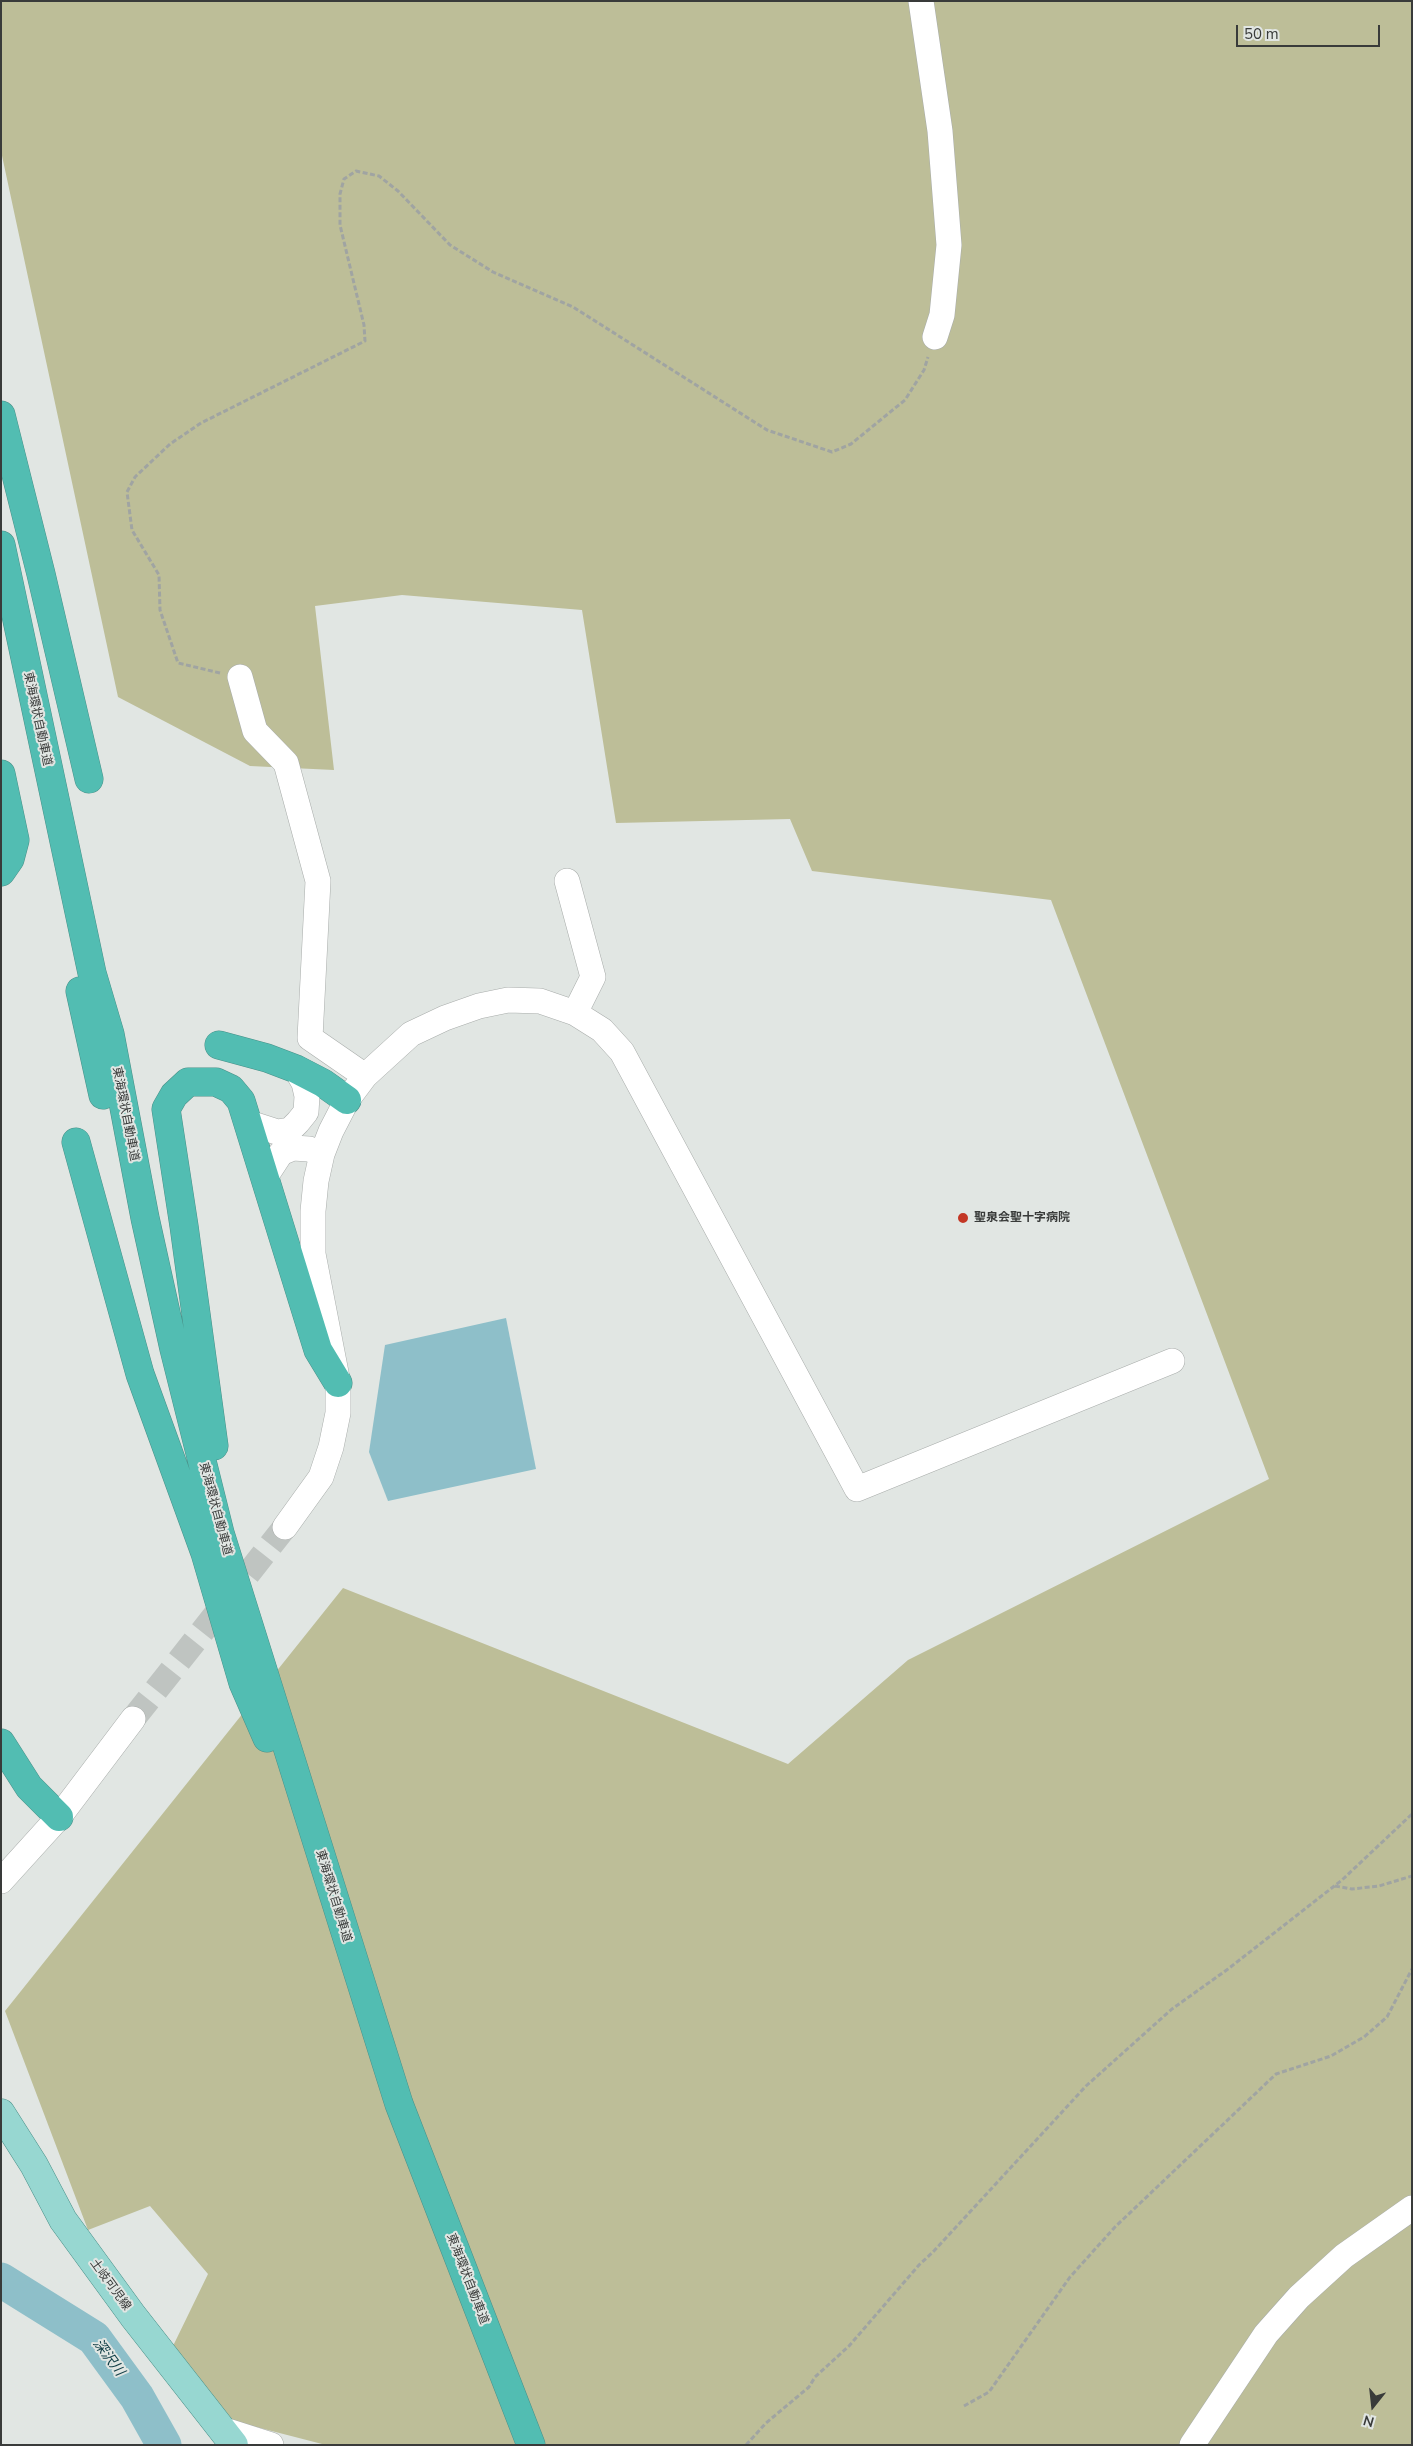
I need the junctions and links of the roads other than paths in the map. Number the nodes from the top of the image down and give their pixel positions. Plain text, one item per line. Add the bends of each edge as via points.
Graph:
1 (921, 1) edge
2 (935, 337) road end
3 (1, 415) edge
4 (1, 545) edge
5 (1, 617) edge
6 (240, 678) road end
7 (1, 774) edge
8 (88, 779) dead end
9 (1, 872) edge
10 (567, 881) dead end
11 (575, 1012) junction
12 (219, 1045) dead end
13 (296, 1069) junction
14 (365, 1076) junction
15 (347, 1100) junction
16 (249, 1123) junction
17 (76, 1142) dead end
18 (322, 1154) junction
19 (266, 1176) junction
20 (1172, 1361) dead end
21 (338, 1383) junction
22 (285, 1527) tunnel mouth
23 (132, 1719) tunnel mouth
24 (1, 1743) edge
25 (275, 1756) junction
26 (298, 1777) junction
27 (59, 1816) junction
28 (1, 1881) edge
29 (1, 2113) edge
30 (1412, 2208) edge
31 (229, 2437) edge
32 (271, 2445) edge
33 (517, 2445) edge
34 (531, 2445) edge
35 (1192, 2445) edge

1 - 2 street via 940,131 949,245 942,315
3 - 8 highway
4 - 26 highway, 東海環状自動車道 via 92,973 110,1034 174,1349 220,1533
5 - 25 highway, 東海環状自動車道 via 150,1307 245,1670
6 - 14 street via 255,731 286,763 318,882 310,1038
7 - 9 highway via 15,840 10,859
10 - 11 street via 592,977
11 - 14 street via 540,1001 508,1000 479,1006 412,1034
11 - 20 street via 602,1030 622,1052 857,1489
12 - 13 highway
13 - 15 highway
13 - 16 street via 307,1096 306,1112 298,1122 290,1130 277,1132
14 - 15 street
15 - 18 street
16 - 19 highway
16 - 26 highway via 241,1101 231,1088 216,1082 188,1082 174,1095 166,1109 214,1449 246,1584 292,1739
17 - 25 highway via 140,1374 205,1553 243,1682
18 - 19 street via 293,1148 281,1153
18 - 21 street via 313,1211 313,1254
19 - 21 highway via 318,1350
21 - 22 street via 338,1413 321,1477
23 - 27 street
24 - 27 highway via 29,1787
25 - 33 highway, 東海環状自動車道 via 328,1931 388,2109
26 - 34 highway, 東海環状自動車道 via 399,2104
27 - 28 street
29 - 31 main road, 土岐可児線 via 63,2220 133,2316
30 - 35 street via 1344,2256 1299,2297 1266,2334
31 - 32 street

